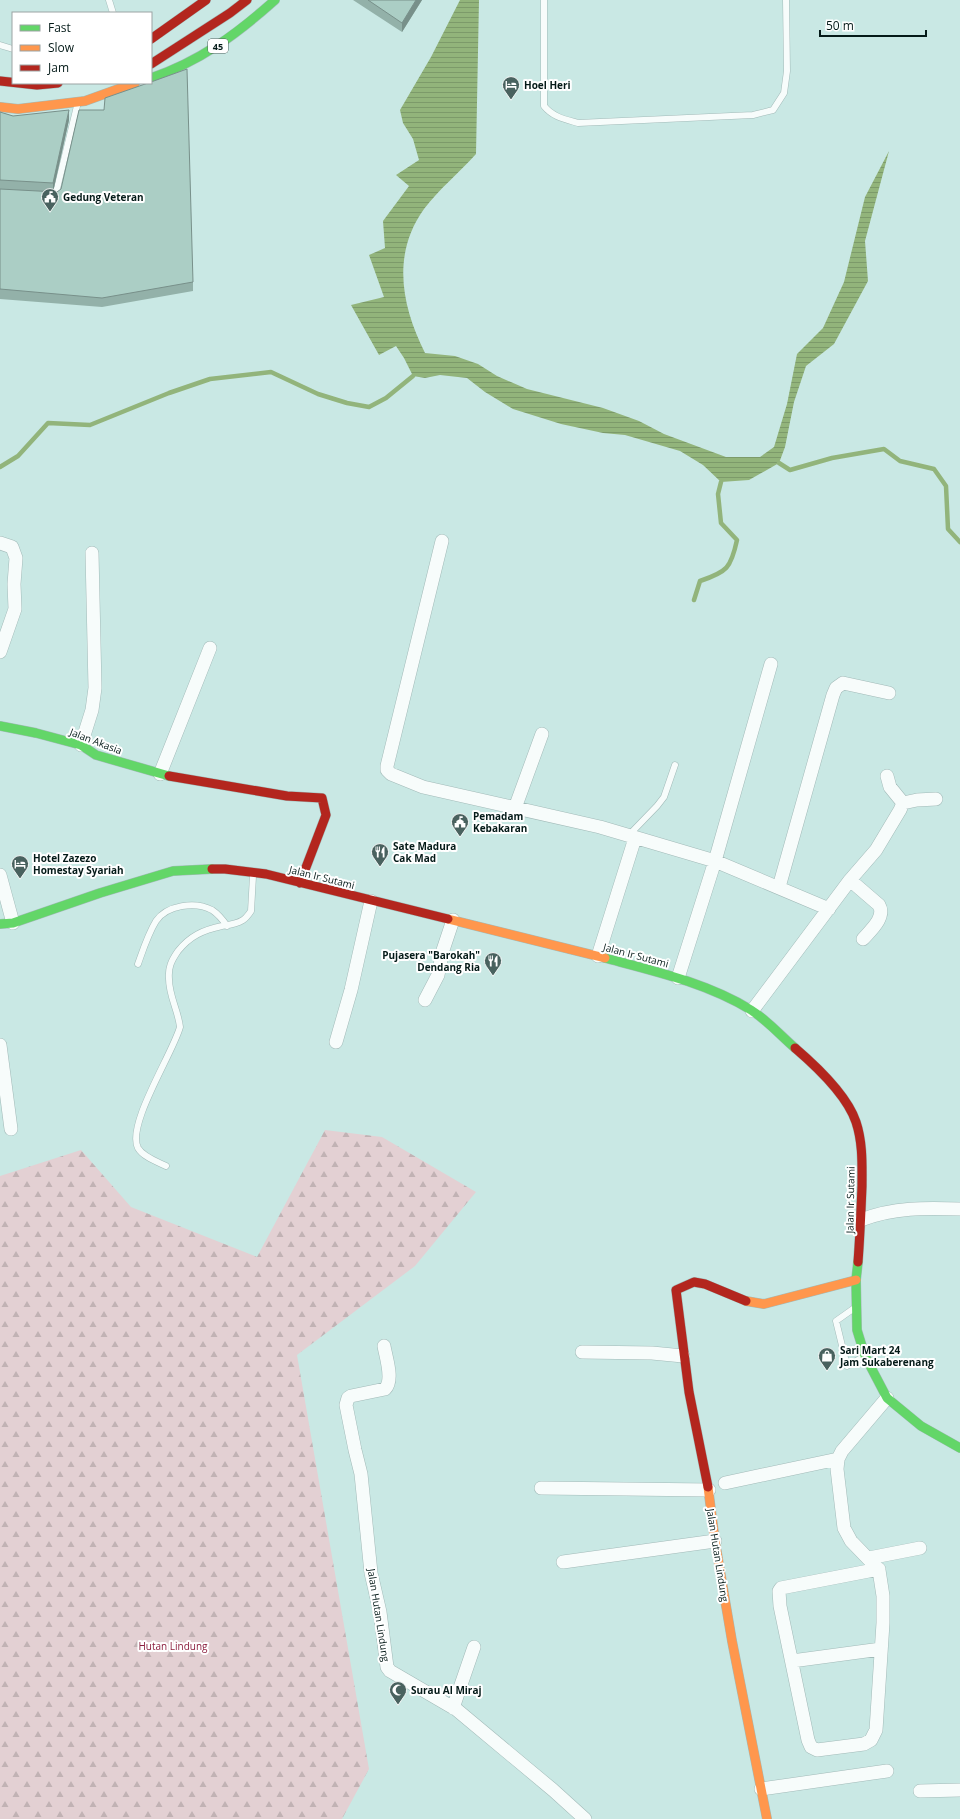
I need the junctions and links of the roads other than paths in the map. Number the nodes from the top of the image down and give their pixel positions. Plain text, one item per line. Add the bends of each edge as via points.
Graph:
1 (109, 0) edge
2 (206, 0) edge
3 (247, 0) edge
4 (275, 0) edge
5 (544, 0) edge
6 (786, 0) edge
7 (113, 12) edge
8 (215, 12) dead end
9 (152, 38) edge
10 (164, 44) dead end
11 (0, 45) edge
12 (12, 49) edge
13 (152, 63) edge
14 (152, 78) edge
15 (0, 81) edge
16 (12, 83) edge
17 (21, 84) edge
18 (52, 84) edge
19 (126, 85) edge
20 (78, 102) junction
21 (0, 107) edge
22 (50, 196) edge
23 (442, 541) dead end
24 (0, 543) edge
25 (92, 553) dead end
26 (210, 648) dead end
27 (0, 652) edge
28 (771, 664) dead end
29 (889, 693) dead end
30 (0, 726) edge
31 (542, 734) dead end
32 (81, 745) junction
33 (676, 765) dead end
34 (160, 774) junction
35 (887, 776) dead end
36 (936, 799) dead end
37 (903, 803) junction
38 (515, 808) junction
39 (631, 837) junction
40 (715, 861) junction
41 (253, 872) junction
42 (0, 875) edge
43 (850, 880) junction
44 (300, 883) junction
45 (779, 887) junction
46 (371, 900) junction
47 (829, 909) junction
48 (453, 920) junction
49 (13, 922) junction
50 (0, 924) edge
51 (228, 926) junction
52 (863, 939) dead end
53 (598, 956) junction
54 (138, 964) dead end
55 (678, 978) junction
56 (424, 1000) dead end
57 (752, 1011) junction
58 (336, 1042) dead end
59 (0, 1045) edge
60 (11, 1129) dead end
61 (166, 1166) dead end
62 (960, 1209) edge
63 (861, 1220) junction
64 (856, 1280) junction
65 (856, 1307) junction
66 (384, 1346) dead end
67 (582, 1352) dead end
68 (683, 1356) junction
69 (865, 1356) junction
70 (887, 1398) junction
71 (960, 1448) edge
72 (838, 1459) junction
73 (725, 1483) dead end
74 (541, 1488) dead end
75 (709, 1490) junction
76 (715, 1541) junction
77 (920, 1548) dead end
78 (869, 1558) junction
79 (563, 1562) dead end
80 (879, 1569) junction
81 (474, 1647) dead end
82 (881, 1649) junction
83 (792, 1661) junction
84 (453, 1708) junction
85 (888, 1771) dead end
86 (761, 1789) junction
87 (960, 1790) edge
88 (920, 1791) dead end
89 (585, 1819) edge
90 (767, 1819) edge

1 - 7 lane
2 - 9 main road
3 - 13 main road
4 - 14 main road, 45 via 226,41 197,59
5 - 6 lane via 544,106 550,113 578,122 753,115 773,110 784,93 787,71
8 - 10 main road
11 - 12 lane
15 - 16 main road
17 - 18 main road
19 - 20 main road
20 - 21 main road via 18,109
20 - 22 lane via 57,197
23 - 38 street via 387,770 423,788
24 - 27 street via 12,547 16,558 15,609
25 - 32 street via 95,688 92,710
26 - 34 street
28 - 40 street
29 - 45 street via 843,683 836,688
30 - 32 main road, Jalan Akasia
31 - 38 street
32 - 34 main road, Jalan Akasia via 96,755
33 - 39 lane via 664,797
34 - 44 main road, Jalan Akasia via 286,796 322,798 326,815
35 - 37 street via 890,787
36 - 37 street
37 - 43 street via 876,850
38 - 39 street via 600,827
39 - 40 street
39 - 53 street
40 - 45 street
40 - 55 street
41 - 44 main road, Jalan Ir Sutami
41 - 49 main road, Jalan Ir Sutami via 225,869 173,871
41 - 51 lane via 251,911 243,920
42 - 49 street
43 - 47 street
43 - 52 street via 882,909 882,914
44 - 46 main road, Jalan Ir Sutami
45 - 47 street
46 - 48 main road, Jalan Ir Sutami
46 - 58 street via 351,990
47 - 57 street
48 - 53 main road, Jalan Ir Sutami
48 - 56 street via 438,975
49 - 50 main road, Jalan Ir Sutami
51 - 54 lane via 210,909 190,905 171,909 157,921
51 - 61 lane via 194,936 172,960 169,970 169,989 180,1027 139,1120 136,1140 141,1152
53 - 55 main road, Jalan Ir Sutami
55 - 57 main road, Jalan Ir Sutami
57 - 63 main road, Jalan Ir Sutami via 808,1059 844,1099 853,1115 860,1133 862,1152
59 - 60 street
62 - 63 street via 915,1208
63 - 64 main road, Jalan Ir Sutami
64 - 65 main road, Jalan Ir Sutami
64 - 68 main road, Jalan Hutan Lindung via 764,1304 749,1302 694,1282 676,1290
65 - 69 main road, Jalan Ir Sutami via 857,1330
65 - 69 lane via 836,1321 847,1366
66 - 84 street, Jalan Hutan Lindung via 389,1379 387,1387 350,1396 346,1405 361,1474 371,1573 380,1612 387,1664 390,1671
67 - 68 street
68 - 75 main road, Jalan Hutan Lindung
69 - 70 main road, Jalan Ir Sutami
70 - 71 main road, Jalan Ir Sutami via 920,1427
70 - 72 street
72 - 73 street
72 - 78 street via 844,1528 851,1541
74 - 75 street
75 - 76 main road, Jalan Hutan Lindung
76 - 79 street
76 - 86 main road, Jalan Hutan Lindung
77 - 78 street
78 - 80 street
80 - 82 street via 883,1596
80 - 83 street via 781,1588 780,1606
81 - 84 street
82 - 83 street
82 - 83 street via 876,1730 868,1742 842,1747 817,1750 811,1747
84 - 89 street, Jalan Hutan Lindung
85 - 86 street
86 - 90 main road, Jalan Hutan Lindung
87 - 88 street

